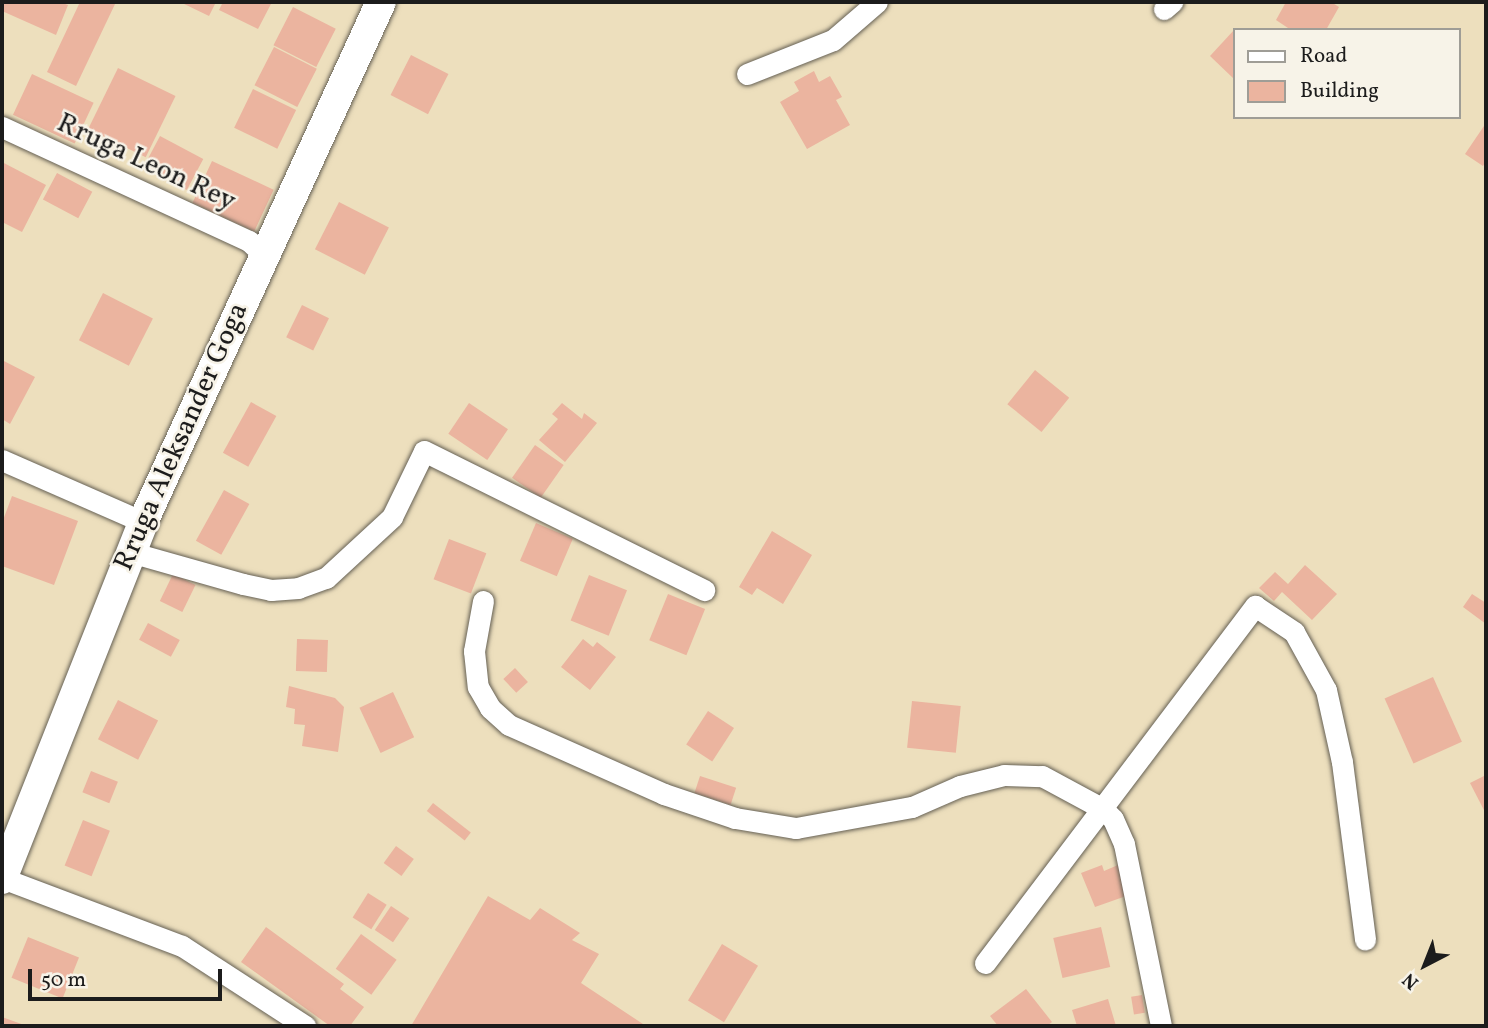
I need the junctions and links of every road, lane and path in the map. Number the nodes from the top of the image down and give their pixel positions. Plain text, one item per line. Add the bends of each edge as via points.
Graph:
1 (381, 2) edge
2 (877, 2) edge
3 (747, 74) dead end
4 (2, 127) edge
5 (263, 254) junction
6 (2, 460) edge
7 (143, 522) junction
8 (130, 552) junction
9 (704, 590) dead end
10 (482, 601) dead end
11 (1102, 809) junction
12 (2, 878) edge
13 (1365, 940) dead end
14 (985, 963) dead end
15 (305, 1026) edge
16 (1161, 1026) edge

1 - 5 main road, Rruga Aleksander Goga
2 - 3 street via 833,40
4 - 5 street, Rruga Leon Rey via 249,241
5 - 7 main road, Rruga Aleksander Goga
6 - 7 street
7 - 8 main road, Rruga Aleksander Goga
8 - 9 street via 271,590 299,588 326,578 392,517 424,452
8 - 12 main road, Rruga Aleksander Goga
10 - 11 street via 474,651 478,687 490,708 509,724 664,794 736,818 796,828 912,807 960,786 1004,775 1042,776
11 - 13 street via 1255,606 1294,632 1326,690 1342,762
11 - 14 street
11 - 16 street via 1113,818 1124,844
12 - 15 street via 183,946

